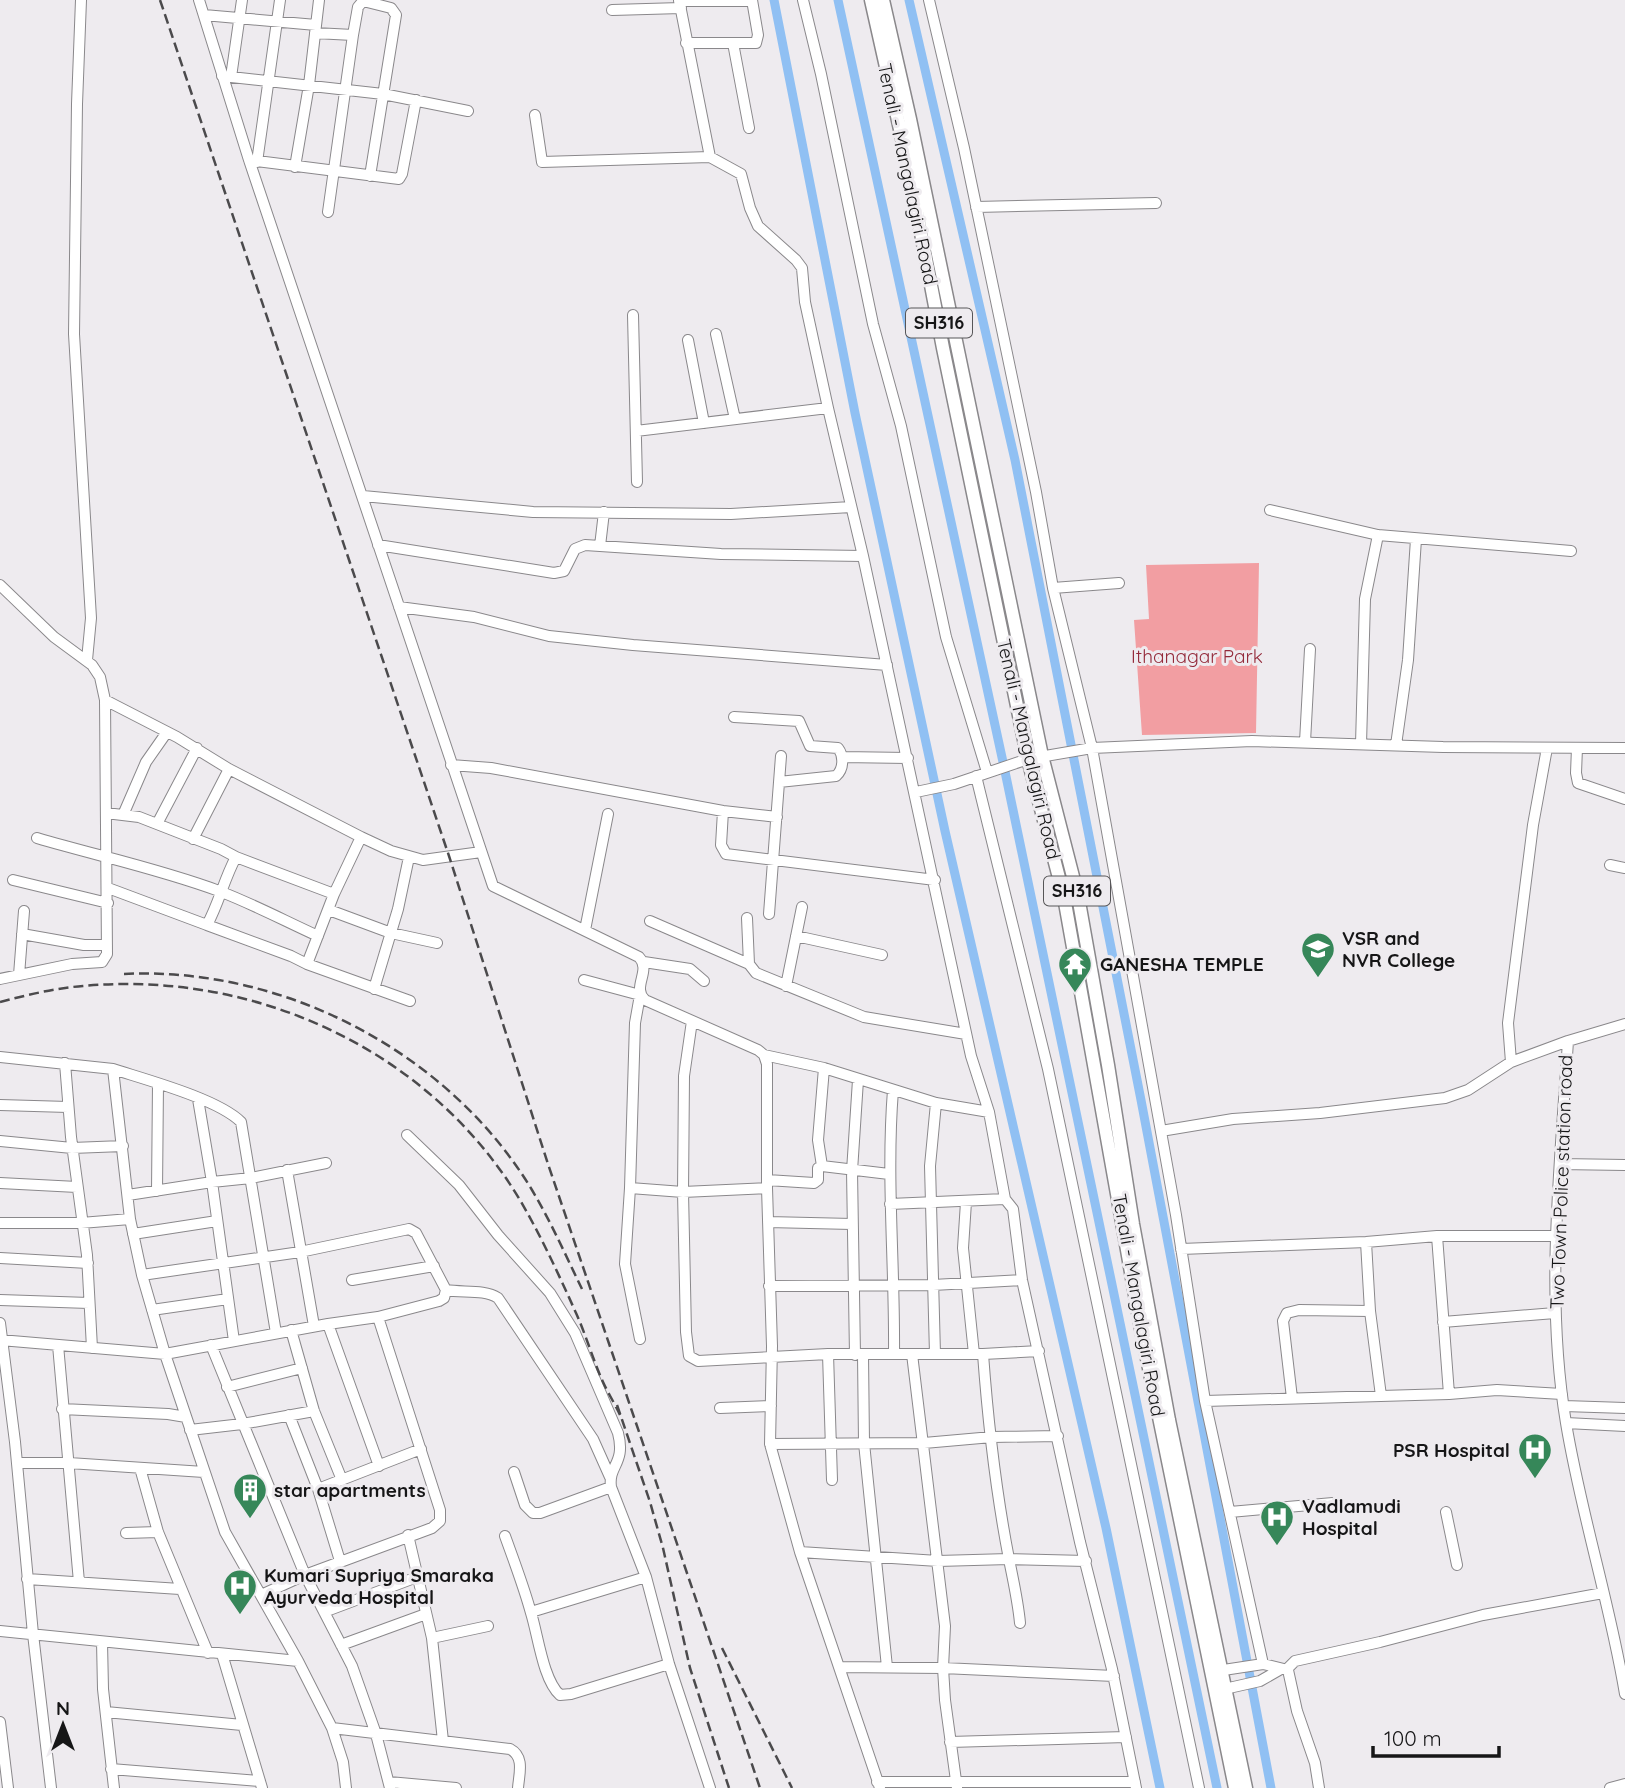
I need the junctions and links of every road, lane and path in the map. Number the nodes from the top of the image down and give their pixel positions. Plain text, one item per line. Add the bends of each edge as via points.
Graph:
1 (81, 0) edge
2 (199, 0) edge
3 (242, 0) edge
4 (279, 0) edge
5 (319, 0) edge
6 (803, 0) edge
7 (871, 0) edge
8 (883, 0) edge
9 (929, 0) edge
10 (752, 1) edge
11 (683, 2) edge
12 (612, 10) dead end
13 (204, 15) junction
14 (239, 18) junction
15 (276, 22) junction
16 (316, 29) junction
17 (353, 35) junction
18 (686, 43) junction
19 (733, 43) junction
20 (226, 76) junction
21 (268, 81) junction
22 (309, 85) junction
23 (345, 89) junction
24 (383, 93) junction
25 (416, 100) junction
26 (468, 111) dead end
27 (535, 115) dead end
28 (749, 128) dead end
29 (710, 157) junction
30 (253, 161) junction
31 (295, 167) junction
32 (334, 172) junction
33 (370, 176) junction
34 (1156, 203) dead end
35 (976, 206) junction
36 (328, 212) dead end
37 (633, 315) dead end
38 (716, 334) dead end
39 (688, 340) dead end
40 (828, 408) junction
41 (735, 419) junction
42 (704, 423) junction
43 (636, 431) junction
44 (637, 482) dead end
45 (363, 496) junction
46 (851, 507) junction
47 (1270, 510) dead end
48 (604, 512) junction
49 (1378, 535) junction
50 (1416, 539) junction
51 (378, 545) junction
52 (600, 546) junction
53 (1571, 551) dead end
54 (863, 555) junction
55 (1119, 583) dead end
56 (0, 585) edge
57 (1053, 588) junction
58 (399, 607) junction
59 (1310, 649) dead end
60 (87, 660) junction
61 (887, 665) junction
62 (105, 700) junction
63 (734, 717) dead end
64 (167, 732) junction
65 (1305, 742) junction
66 (1361, 744) junction
67 (1396, 745) junction
68 (1547, 747) junction
69 (197, 748) junction
70 (1087, 748) junction
71 (1577, 748) junction
72 (1625, 748) edge
73 (1047, 755) junction
74 (781, 756) dead end
75 (842, 757) junction
76 (908, 758) junction
77 (1023, 761) junction
78 (451, 765) junction
79 (229, 769) junction
80 (992, 770) junction
81 (976, 776) junction
82 (779, 782) junction
83 (916, 792) junction
84 (1625, 799) edge
85 (723, 811) junction
86 (106, 813) junction
87 (608, 814) dead end
88 (123, 816) junction
89 (777, 817) junction
90 (157, 824) junction
91 (361, 837) junction
92 (37, 838) dead end
93 (194, 839) junction
94 (481, 852) junction
95 (236, 857) junction
96 (409, 858) junction
97 (107, 859) junction
98 (773, 860) junction
99 (1610, 865) dead end
100 (1625, 868) edge
101 (13, 880) dead end
102 (935, 880) junction
103 (108, 888) junction
104 (221, 892) junction
105 (334, 894) junction
106 (108, 903) junction
107 (802, 907) dead end
108 (329, 910) junction
109 (24, 911) dead end
110 (769, 914) dead end
111 (747, 918) dead end
112 (650, 921) dead end
113 (207, 925) junction
114 (585, 930) junction
115 (391, 933) junction
116 (22, 934) junction
117 (318, 936) junction
118 (796, 936) junction
119 (437, 943) dead end
120 (107, 945) junction
121 (882, 955) dead end
122 (644, 962) junction
123 (307, 964) junction
124 (749, 964) junction
125 (19, 975) junction
126 (0, 979) edge
127 (584, 980) dead end
128 (704, 981) dead end
129 (786, 986) junction
130 (374, 989) junction
131 (640, 995) junction
132 (410, 1002) dead end
133 (692, 1021) junction
134 (1625, 1024) edge
135 (967, 1034) junction
136 (1568, 1041) junction
137 (764, 1055) junction
138 (0, 1057) edge
139 (1511, 1062) junction
140 (65, 1063) junction
141 (824, 1068) junction
142 (113, 1069) junction
143 (858, 1080) junction
144 (158, 1084) junction
145 (893, 1090) junction
146 (198, 1099) junction
147 (936, 1103) junction
148 (0, 1105) edge
149 (68, 1107) junction
150 (989, 1112) junction
151 (1161, 1131) junction
152 (407, 1135) dead end
153 (0, 1141) edge
154 (122, 1146) junction
155 (72, 1147) junction
156 (326, 1163) dead end
157 (1560, 1164) junction
158 (1625, 1165) edge
159 (822, 1166) junction
160 (287, 1170) junction
161 (852, 1171) junction
162 (890, 1174) junction
163 (251, 1178) junction
164 (212, 1181) junction
165 (0, 1183) edge
166 (767, 1184) junction
167 (77, 1187) junction
168 (630, 1188) junction
169 (157, 1191) junction
170 (683, 1192) junction
171 (128, 1195) junction
172 (1005, 1199) junction
173 (966, 1202) junction
174 (931, 1203) junction
175 (890, 1204) junction
176 (130, 1219) junction
177 (217, 1221) junction
178 (768, 1222) junction
179 (0, 1223) edge
180 (81, 1223) junction
181 (852, 1224) junction
182 (133, 1234) junction
183 (1437, 1236) junction
184 (1556, 1236) junction
185 (1366, 1242) junction
186 (1181, 1249) junction
187 (300, 1252) junction
188 (264, 1257) junction
189 (0, 1258) edge
190 (88, 1263) junction
191 (223, 1263) junction
192 (434, 1266) junction
193 (142, 1275) junction
194 (352, 1280) dead end
195 (1022, 1280) junction
196 (967, 1284) junction
197 (895, 1285) junction
198 (933, 1285) junction
199 (769, 1286) junction
200 (854, 1287) junction
201 (446, 1290) junction
202 (228, 1299) junction
203 (0, 1300) edge
204 (89, 1303) junction
205 (152, 1310) junction
206 (1370, 1311) junction
207 (1555, 1313) junction
208 (378, 1317) junction
209 (1443, 1322) junction
210 (0, 1323) edge
211 (328, 1324) junction
212 (314, 1326) junction
213 (291, 1331) junction
214 (276, 1333) junction
215 (640, 1339) dead end
216 (1, 1340) edge
217 (234, 1341) junction
218 (58, 1345) junction
219 (211, 1345) junction
220 (92, 1348) junction
221 (1039, 1351) junction
222 (164, 1354) junction
223 (828, 1354) junction
224 (894, 1354) junction
225 (912, 1354) junction
226 (935, 1354) junction
227 (978, 1354) junction
228 (859, 1355) junction
229 (771, 1357) junction
230 (302, 1368) junction
231 (227, 1387) junction
232 (1448, 1394) junction
233 (1562, 1394) junction
234 (1381, 1396) junction
235 (1292, 1398) junction
236 (1205, 1401) junction
237 (771, 1406) junction
238 (1564, 1406) junction
239 (720, 1408) dead end
240 (1625, 1408) edge
241 (62, 1409) junction
242 (314, 1411) junction
243 (289, 1415) junction
244 (186, 1417) junction
245 (1566, 1423) junction
246 (242, 1424) junction
247 (1625, 1426) edge
248 (190, 1430) junction
249 (1058, 1436) junction
250 (992, 1437) junction
251 (831, 1443) junction
252 (864, 1443) junction
253 (924, 1443) junction
254 (771, 1444) junction
255 (421, 1449) junction
256 (17, 1462) junction
257 (69, 1462) junction
258 (379, 1466) junction
259 (140, 1468) junction
260 (204, 1472) junction
261 (514, 1472) dead end
262 (342, 1480) junction
263 (832, 1480) dead end
264 (610, 1482) junction
265 (318, 1489) junction
266 (1334, 1503) dead end
267 (1230, 1512) junction
268 (1446, 1512) dead end
269 (158, 1532) junction
270 (125, 1533) dead end
271 (408, 1535) junction
272 (505, 1536) dead end
273 (800, 1552) junction
274 (877, 1558) junction
275 (1009, 1559) junction
276 (938, 1561) junction
277 (1086, 1561) junction
278 (340, 1562) junction
279 (1457, 1565) dead end
280 (305, 1574) junction
281 (417, 1577) junction
282 (646, 1577) junction
283 (27, 1579) junction
284 (79, 1582) junction
285 (180, 1589) junction
286 (1604, 1592) junction
287 (261, 1595) junction
288 (324, 1612) junction
289 (531, 1612) junction
290 (426, 1614) junction
291 (1020, 1623) dead end
292 (488, 1626) dead end
293 (0, 1631) edge
294 (33, 1634) junction
295 (432, 1638) junction
296 (102, 1642) junction
297 (341, 1645) junction
298 (208, 1653) junction
299 (222, 1654) junction
300 (298, 1661) junction
301 (669, 1664) junction
302 (1260, 1664) junction
303 (839, 1667) junction
304 (887, 1667) junction
305 (943, 1668) junction
306 (1284, 1669) junction
307 (1219, 1670) junction
308 (1114, 1676) junction
309 (1223, 1689) junction
310 (1625, 1689) edge
311 (106, 1713) junction
312 (0, 1722) edge
313 (242, 1725) junction
314 (332, 1728) junction
315 (376, 1734) junction
316 (1126, 1737) junction
317 (443, 1741) junction
318 (950, 1742) junction
319 (2, 1751) edge
320 (111, 1769) junction
321 (1625, 1784) edge
322 (261, 1785) edge
323 (389, 1785) edge
324 (878, 1785) edge
325 (956, 1785) edge
326 (1024, 1785) edge
327 (1073, 1785) edge
328 (1136, 1785) edge
329 (8, 1788) edge
330 (51, 1788) edge
331 (114, 1788) edge
332 (346, 1788) edge
333 (456, 1788) edge
334 (518, 1788) edge
335 (710, 1788) edge
336 (1199, 1788) edge
337 (1235, 1788) edge
338 (1246, 1788) edge
339 (1318, 1788) edge
340 (1610, 1788) edge

1 - 60 street via 74,334 92,618
2 - 13 street
3 - 14 street
4 - 15 street
5 - 16 street
6 - 80 street via 946,637
7 - 77 main road, Tenali - Mangalagiri Road / SH316 via 908,165
8 - 73 main road, Tenali - Mangalagiri Road / SH316
9 - 35 street
10 - 11 street
10 - 19 street via 758,40
11 - 12 street
11 - 18 street
13 - 14 street
13 - 20 street
14 - 15 street
14 - 20 street
15 - 16 street
15 - 21 street
16 - 17 street
16 - 22 street
17 - 23 street
17 - 24 street via 363,1 394,10
18 - 19 street
18 - 29 street
19 - 28 street
20 - 21 street
20 - 30 street
21 - 22 street
21 - 30 street
22 - 23 street
22 - 31 street
23 - 24 street
23 - 32 street
24 - 25 street
24 - 33 street
25 - 26 street
25 - 33 street via 401,177
27 - 29 street via 542,162
29 - 40 street via 741,174 758,226 800,264
30 - 31 street
30 - 45 street
31 - 32 street
32 - 33 street
32 - 36 street
34 - 35 street
35 - 57 street
37 - 43 street
38 - 41 street
39 - 42 street
40 - 41 street
40 - 46 street
41 - 42 street
42 - 43 street
43 - 44 street
45 - 48 street via 525,512
45 - 51 street
46 - 48 street via 732,514
46 - 54 street
47 - 49 street
48 - 52 street
49 - 50 street
49 - 66 street via 1365,599
50 - 53 street
50 - 67 street via 1408,660
51 - 52 street via 554,573 564,571 579,546
51 - 58 street
52 - 54 street via 721,554
54 - 61 street
55 - 57 street
56 - 60 street via 54,637
57 - 70 street
58 - 61 street via 465,616 549,636
58 - 78 street
59 - 65 street
60 - 62 street via 97,670
61 - 76 street
62 - 64 street
62 - 86 street
63 - 75 street via 799,721 810,746 838,748
64 - 69 street
64 - 88 street via 146,762
65 - 66 street
65 - 70 street
66 - 67 street
67 - 68 street
68 - 71 street
68 - 139 street via 1508,1023
69 - 79 street
69 - 90 street
70 - 73 street
70 - 151 street
71 - 72 street
71 - 84 street via 1578,783
73 - 77 street
73 - 307 main road, Tenali - Mangalagiri Road / SH316 via 1078,896 1146,1296
74 - 82 street
75 - 76 street
75 - 82 street via 841,772 836,776
76 - 83 street
77 - 80 street
77 - 307 main road, Tenali - Mangalagiri Road / SH316 via 1064,897 1143,1334
78 - 85 street via 491,768
78 - 94 street
79 - 91 street
79 - 93 street
80 - 81 street
81 - 83 street
81 - 336 street via 1048,1069
82 - 89 street
83 - 102 street
85 - 89 street
85 - 98 street via 723,852
86 - 88 street
86 - 97 street
87 - 114 street
88 - 90 street
89 - 98 street
90 - 93 street
91 - 96 street
91 - 105 street
92 - 97 street
93 - 95 street
94 - 96 street
94 - 114 street via 493,886
95 - 104 street
95 - 105 street
96 - 115 street
97 - 103 street
97 - 104 street
98 - 102 street
98 - 110 street
99 - 100 street
101 - 106 street
102 - 135 street
103 - 106 street
103 - 113 street
104 - 113 street
104 - 117 street
105 - 108 street
106 - 120 street
107 - 118 street
108 - 115 street
108 - 117 street
109 - 116 street
111 - 124 street
112 - 124 street
113 - 123 street
114 - 122 street
115 - 119 street
115 - 130 street
116 - 120 street
116 - 125 street
117 - 123 street
118 - 121 street
118 - 129 street
120 - 125 street via 102,962
122 - 128 street via 690,969
122 - 131 street
123 - 130 street
124 - 129 street via 755,973
125 - 126 street
127 - 131 street
129 - 135 street via 864,1017
130 - 132 street
131 - 133 street
131 - 168 street via 635,1023
133 - 137 street
133 - 170 street via 684,1076
134 - 136 street
135 - 150 street
136 - 139 street
136 - 157 street, Two Town Police station road
137 - 141 street
137 - 166 street
138 - 140 street
139 - 151 street via 1468,1090 1445,1098 1233,1119
140 - 142 street
140 - 149 street
141 - 143 street
141 - 159 street via 818,1140
142 - 144 street
142 - 154 street
143 - 145 street
143 - 161 street
144 - 146 street
144 - 169 street
145 - 147 street
145 - 162 street
146 - 163 street via 241,1122
146 - 164 street
147 - 150 street
147 - 174 street
148 - 149 street
149 - 155 street
150 - 172 street
151 - 186 street
152 - 264 street via 458,1185 550,1293 575,1332 622,1449
153 - 155 street
154 - 155 street
154 - 171 street
155 - 167 street
156 - 160 street
157 - 158 street
157 - 184 street, Two Town Police station road
159 - 161 street
159 - 166 street via 814,1183
160 - 163 street
160 - 187 street
161 - 162 street
161 - 181 street
162 - 175 street
163 - 164 street
163 - 188 street
164 - 169 street
164 - 177 street
165 - 167 street
166 - 170 street
166 - 178 street
167 - 180 street
168 - 170 street
168 - 215 street via 626,1275
169 - 171 street
170 - 229 street via 690,1356 698,1361
171 - 176 street
172 - 173 street
172 - 195 street via 1013,1209
173 - 174 street
173 - 196 street via 963,1248
174 - 175 street
174 - 198 street
175 - 197 street
176 - 180 street
176 - 182 street
177 - 182 street
177 - 191 street
178 - 181 street
178 - 199 street
179 - 180 street
180 - 190 street
181 - 200 street
182 - 193 street
183 - 184 street
183 - 185 street
183 - 209 street
184 - 207 street, Two Town Police station road
185 - 186 street
185 - 206 street
186 - 236 street
187 - 188 street
187 - 192 street via 409,1229 416,1233
187 - 212 street
188 - 191 street
188 - 214 street
189 - 190 street
190 - 204 street
191 - 193 street
191 - 202 street
192 - 194 street
192 - 201 street
193 - 205 street
195 - 196 street
195 - 221 street
196 - 198 street
196 - 227 street
197 - 198 street
197 - 200 street
197 - 224 street
198 - 226 street
199 - 200 street
199 - 229 street
200 - 228 street
201 - 208 street via 439,1301
201 - 264 street via 489,1293 498,1298 593,1439
202 - 205 street
202 - 217 street
203 - 204 street
204 - 220 street
205 - 222 street
206 - 234 street
206 - 235 street via 1287,1313 1283,1321
207 - 209 street
207 - 233 street, Two Town Police station road
208 - 211 street
208 - 255 street
209 - 232 street
210 - 216 street
211 - 212 street
211 - 258 street
212 - 213 street
213 - 214 street
213 - 230 street
214 - 217 street
216 - 218 street
216 - 256 street
217 - 219 street
218 - 220 street
218 - 241 street
219 - 222 street
219 - 231 street
220 - 222 street
221 - 227 street
221 - 249 street
222 - 244 street
223 - 228 street
223 - 229 street
223 - 251 street
224 - 225 street
224 - 228 street
225 - 226 street
225 - 253 street
226 - 227 street
227 - 250 street
228 - 252 street
229 - 237 street
230 - 231 street
230 - 242 street
231 - 246 street
232 - 233 street via 1497,1390
232 - 234 street
233 - 238 street, Two Town Police station road
234 - 235 street
235 - 236 street
236 - 267 street
237 - 239 street
237 - 254 street
238 - 240 street
238 - 245 street, Two Town Police station road
241 - 244 street
241 - 257 street
242 - 243 street
242 - 262 street
243 - 246 street
243 - 265 street
244 - 248 street
245 - 247 street
245 - 286 street, Two Town Police station road
246 - 248 street
246 - 280 street
248 - 260 street
249 - 250 street
249 - 277 street
250 - 253 street
250 - 275 street
251 - 252 street
251 - 254 street
251 - 263 street
252 - 253 street
252 - 274 street
253 - 276 street
254 - 273 street
255 - 258 street
255 - 271 street via 440,1521
256 - 257 street
256 - 283 street
257 - 259 street
257 - 284 street
258 - 262 street
259 - 260 street
259 - 269 street
260 - 287 street via 225,1532
261 - 264 street via 525,1505 533,1513
262 - 265 street
264 - 282 street
265 - 278 street
266 - 267 street
267 - 302 street
268 - 279 street
269 - 270 street
269 - 285 street
271 - 278 street
271 - 281 street
272 - 289 street
273 - 274 street
273 - 303 street
274 - 276 street
274 - 304 street
275 - 276 street
275 - 277 street
275 - 291 street
276 - 305 street via 945,1626
277 - 308 street
278 - 280 street
280 - 287 street
280 - 288 street
281 - 288 street
281 - 290 street
282 - 289 street
282 - 301 street
283 - 284 street
283 - 294 street
284 - 285 street
285 - 298 street
286 - 306 street via 1483,1615 1295,1661
286 - 310 street, Two Town Police station road
287 - 300 street
288 - 297 street
289 - 301 street via 548,1676 560,1695
290 - 295 street
290 - 297 street
292 - 295 street
293 - 294 street
294 - 296 street
294 - 330 street
295 - 317 street
296 - 298 street
296 - 311 street
297 - 315 street
298 - 299 street
299 - 300 street
299 - 313 street
300 - 314 street
301 - 335 street
302 - 306 street
302 - 307 street
303 - 304 street
303 - 324 street
304 - 305 street
305 - 308 street
305 - 318 street
306 - 309 street via 1260,1681
306 - 339 street via 1315,1763
307 - 309 main road, Tenali - Mangalagiri Road / SH316
308 - 316 street
309 - 337 main road, Tenali - Mangalagiri Road / SH316
309 - 338 main road, Tenali - Mangalagiri Road / SH316
311 - 313 street
311 - 320 street
312 - 319 street
313 - 322 street
314 - 315 street
314 - 332 street
315 - 317 street
315 - 323 street
316 - 318 street
316 - 328 street
317 - 334 street via 517,1753
318 - 325 street
319 - 329 street
320 - 322 street
320 - 331 street
321 - 340 street
323 - 333 street
324 - 325 street
325 - 326 street
326 - 327 street
327 - 328 street

